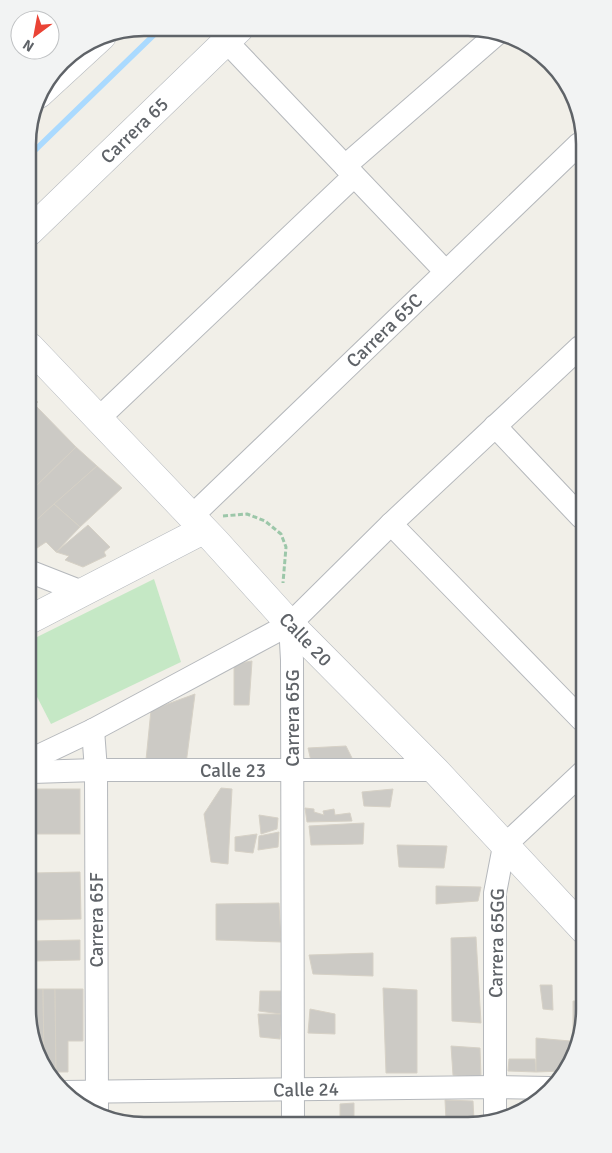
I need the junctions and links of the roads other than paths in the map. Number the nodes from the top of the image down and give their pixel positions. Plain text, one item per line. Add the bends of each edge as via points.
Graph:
1 (231, 36) edge
2 (235, 36) edge
3 (492, 39) edge
4 (576, 147) edge
5 (350, 171) junction
6 (36, 225) edge
7 (445, 271) junction
8 (576, 351) edge
9 (36, 353) edge
10 (98, 419) junction
11 (495, 426) junction
12 (576, 512) edge
13 (203, 521) junction
14 (391, 524) junction
15 (36, 574) edge
16 (82, 592) junction
17 (36, 616) edge
18 (290, 624) junction
19 (576, 714) edge
20 (93, 730) junction
21 (36, 757) edge
22 (96, 770) junction
23 (291, 770) junction
24 (435, 770) junction
25 (36, 772) edge
26 (576, 779) edge
27 (504, 846) junction
28 (576, 922) edge
29 (495, 1087) junction
30 (541, 1088) edge
31 (293, 1089) junction
32 (83, 1097) edge
33 (97, 1101) edge
34 (495, 1113) edge
35 (293, 1117) edge

1 - 6 street, Carrera 65
2 - 5 street
3 - 5 street
4 - 7 street, Carrera 65C
5 - 7 street
5 - 10 street
7 - 13 street, Carrera 65C
8 - 11 street
9 - 10 street, Calle 20
10 - 13 street, Calle 20
11 - 12 street
11 - 14 street
13 - 16 street
13 - 18 street, Calle 20
14 - 18 street
14 - 19 street
15 - 16 street
16 - 17 street
18 - 20 street
18 - 23 street, Carrera 65G
18 - 24 street, Calle 20
20 - 21 street
20 - 22 street, Carrera 65F
22 - 23 street, Calle 23
22 - 25 street, Calle 23
22 - 33 street, Carrera 65F
23 - 24 street, Calle 23
23 - 31 street, Carrera 65G
24 - 27 street, Calle 20
26 - 27 street
27 - 28 street, Calle 20
27 - 29 street, Carrera 65GG via 495,893
29 - 30 street, Calle 24
29 - 31 street, Calle 24
29 - 34 street, Carrera 65GG
31 - 33 street, Calle 24
31 - 35 street, Carrera 65G
32 - 33 street, Calle 24

